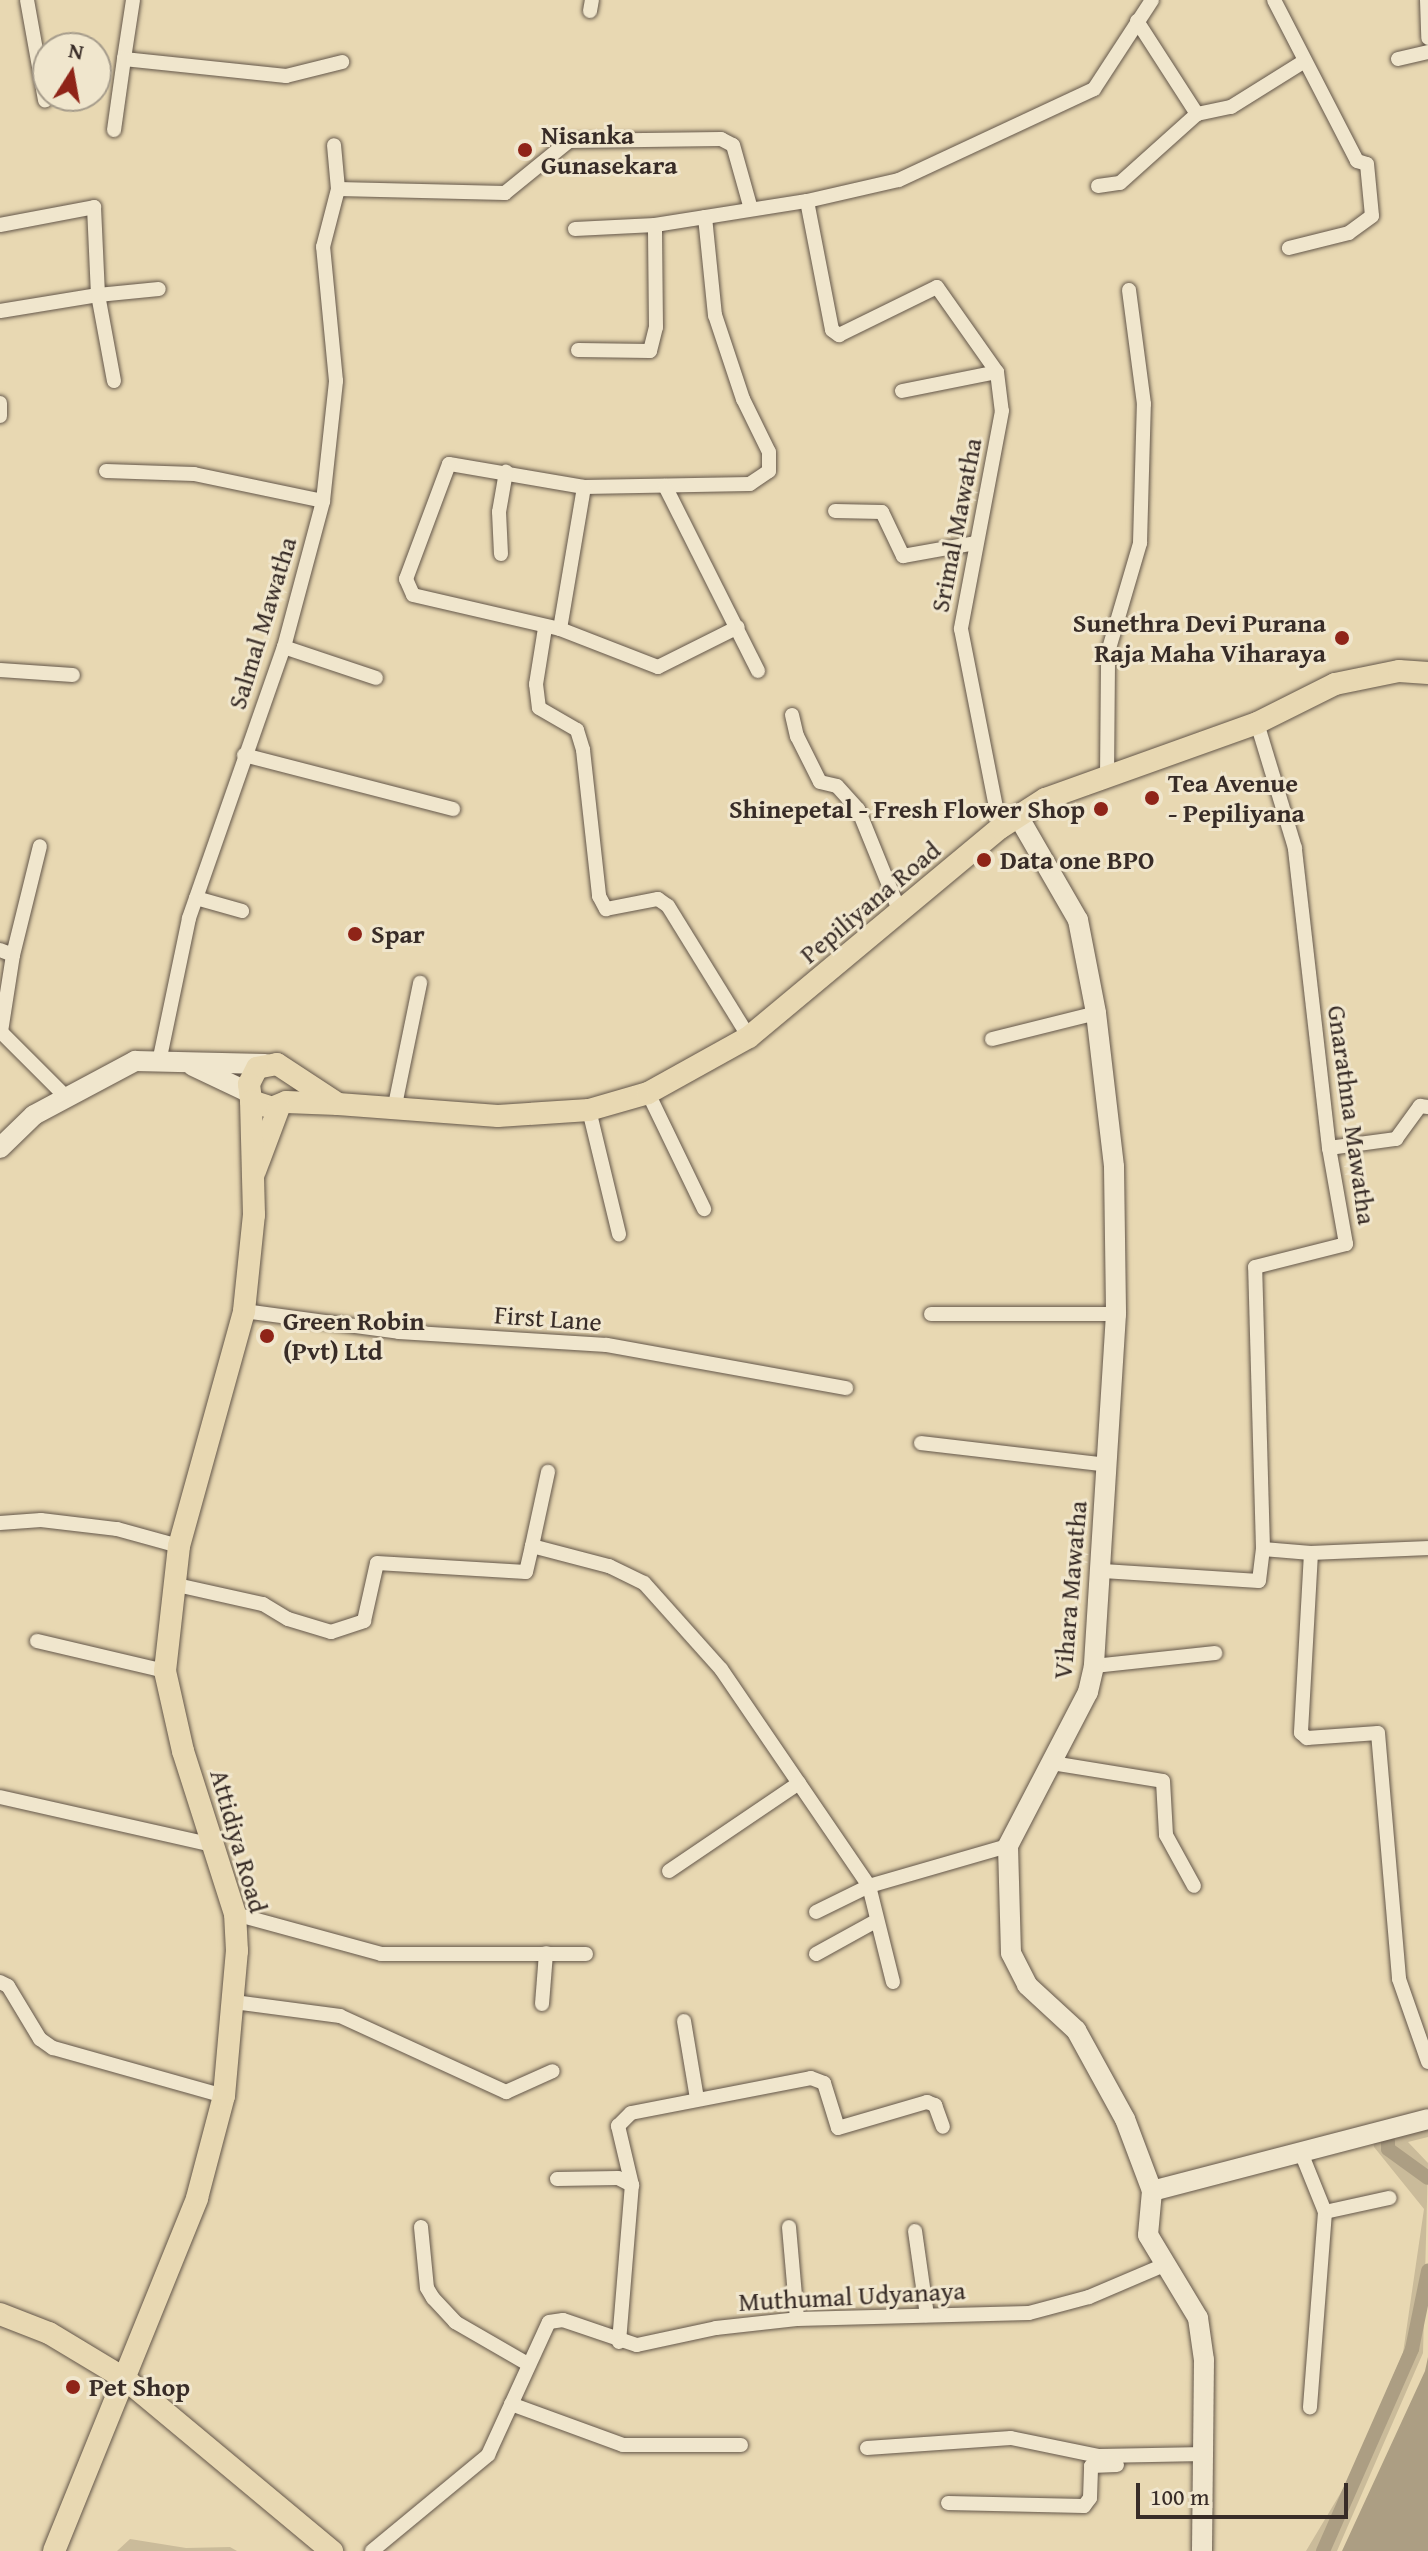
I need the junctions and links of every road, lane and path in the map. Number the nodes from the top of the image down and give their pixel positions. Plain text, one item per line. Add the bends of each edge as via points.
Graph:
1 (27, 0) edge
2 (133, 0) edge
3 (1152, 0) edge
4 (1274, 0) edge
5 (1427, 0) edge
6 (1137, 21) junction
7 (33, 32) edge
8 (1428, 38) edge
9 (1428, 52) edge
10 (124, 59) junction
11 (1398, 59) dead end
12 (342, 62) dead end
13 (1303, 62) junction
14 (1197, 114) junction
15 (114, 130) dead end
16 (334, 145) dead end
17 (1098, 186) dead end
18 (338, 189) junction
19 (807, 201) junction
20 (751, 209) junction
21 (705, 217) junction
22 (0, 225) edge
23 (655, 225) junction
24 (575, 229) dead end
25 (1289, 248) dead end
26 (159, 289) dead end
27 (1129, 290) dead end
28 (98, 295) junction
29 (0, 311) edge
30 (578, 350) dead end
31 (997, 372) junction
32 (114, 381) dead end
33 (902, 391) dead end
34 (0, 403) edge
35 (0, 416) edge
36 (106, 471) dead end
37 (506, 472) junction
38 (665, 486) junction
39 (584, 487) junction
40 (323, 501) junction
41 (835, 511) dead end
42 (975, 543) junction
43 (501, 554) dead end
44 (738, 627) junction
45 (553, 629) junction
46 (284, 647) junction
47 (0, 670) edge
48 (758, 671) dead end
49 (1428, 673) edge
50 (73, 675) dead end
51 (376, 678) dead end
52 (792, 715) dead end
53 (1257, 723) junction
54 (244, 755) junction
55 (1107, 777) junction
56 (453, 809) dead end
57 (1009, 822) junction
58 (40, 846) dead end
59 (196, 898) junction
60 (242, 911) dead end
61 (901, 915) junction
62 (7, 952) edge
63 (420, 983) dead end
64 (1096, 1013) junction
65 (749, 1037) junction
66 (992, 1039) dead end
67 (159, 1062) junction
68 (186, 1064) junction
69 (276, 1067) junction
70 (648, 1093) junction
71 (66, 1097) junction
72 (250, 1097) junction
73 (283, 1104) junction
74 (338, 1104) junction
75 (1428, 1107) edge
76 (394, 1110) junction
77 (589, 1110) junction
78 (0, 1148) edge
79 (1329, 1148) junction
80 (253, 1175) junction
81 (704, 1209) dead end
82 (619, 1234) dead end
83 (244, 1311) junction
84 (931, 1314) dead end
85 (1116, 1314) junction
86 (846, 1388) dead end
87 (921, 1443) dead end
88 (1107, 1465) junction
89 (548, 1472) dead end
90 (0, 1523) edge
91 (179, 1546) junction
92 (532, 1546) junction
93 (1428, 1548) edge
94 (1263, 1549) junction
95 (1311, 1553) junction
96 (1103, 1571) junction
97 (177, 1585) junction
98 (37, 1641) dead end
99 (1215, 1653) dead end
100 (1094, 1666) junction
101 (165, 1671) junction
102 (1052, 1763) junction
103 (799, 1783) junction
104 (0, 1797) edge
105 (217, 1846) junction
106 (1008, 1846) junction
107 (669, 1871) dead end
108 (869, 1886) junction
109 (1194, 1886) dead end
110 (816, 1912) dead end
111 (235, 1914) junction
112 (876, 1921) junction
113 (546, 1953) junction
114 (586, 1954) dead end
115 (816, 1954) dead end
116 (0, 1982) edge
117 (893, 1982) dead end
118 (234, 2002) junction
119 (542, 2004) dead end
120 (684, 2021) dead end
121 (1428, 2062) edge
122 (553, 2071) dead end
123 (224, 2096) junction
124 (697, 2099) junction
125 (1428, 2119) edge
126 (943, 2127) dead end
127 (1300, 2150) junction
128 (557, 2179) dead end
129 (632, 2185) junction
130 (1152, 2191) junction
131 (1389, 2198) dead end
132 (1325, 2212) junction
133 (421, 2227) dead end
134 (789, 2227) dead end
135 (915, 2231) dead end
136 (1164, 2265) junction
137 (0, 2314) edge
138 (927, 2315) junction
139 (797, 2319) junction
140 (619, 2342) junction
141 (526, 2363) junction
142 (124, 2378) junction
143 (511, 2404) junction
144 (1310, 2407) dead end
145 (741, 2445) dead end
146 (867, 2448) dead end
147 (1205, 2458) junction
148 (948, 2503) dead end
149 (54, 2551) edge
150 (332, 2551) edge
151 (372, 2551) edge
152 (1202, 2551) edge

1 - 7 street
2 - 10 street
3 - 6 street
4 - 13 street
5 - 8 street
6 - 14 street
6 - 19 street via 1094,89 899,180
9 - 11 street
10 - 12 street via 286,76
10 - 15 street
13 - 14 street via 1231,107
13 - 25 street via 1357,161 1367,164 1372,216 1349,233
14 - 17 street via 1120,183
16 - 18 street, Salmal Mawatha
18 - 20 street via 505,193 569,141 721,139 733,145
18 - 40 street, Salmal Mawatha via 323,247 336,381
19 - 20 street
19 - 31 street, Srimal Mawatha via 832,330 839,335 937,287
20 - 21 street
21 - 23 street
21 - 38 street via 715,315 743,399 769,452 769,471 750,484
22 - 28 street via 94,207
23 - 24 street
23 - 30 street via 656,327 650,351
26 - 28 street
27 - 55 street via 1144,404 1140,543 1108,652
28 - 29 street
28 - 32 street
31 - 33 street
31 - 42 street, Srimal Mawatha via 1002,411
34 - 35 street
36 - 40 street via 194,474
37 - 39 street
37 - 43 street via 499,512
37 - 45 street via 461,464 443,470 406,579 408,589
38 - 39 street
38 - 44 street
39 - 45 street
40 - 46 street, Salmal Mawatha
41 - 42 street via 882,512 903,556
42 - 57 street, Srimal Mawatha via 961,629
44 - 45 street via 658,667
44 - 48 street
45 - 65 street via 536,684 539,708 577,730 599,896 606,909 658,899 668,906
46 - 51 street
46 - 54 street, Salmal Mawatha
47 - 50 street
49 - 53 main road, Pepiliyana Road via 1381,673 1335,684
52 - 61 street via 820,782 837,786 858,809
53 - 55 main road, Pepiliyana Road
53 - 79 street, Gnarathna Mawatha via 1295,848
54 - 56 street
54 - 59 street, Salmal Mawatha
55 - 57 main road, Pepiliyana Road via 1045,799
57 - 61 main road, Pepiliyana Road
57 - 64 street, Vihara Mawatha via 1078,920
58 - 62 street
59 - 60 street
59 - 67 street, Salmal Mawatha
61 - 65 main road, Pepiliyana Road
62 - 71 street via 1,1032
63 - 76 street
64 - 66 street
64 - 85 street, Vihara Mawatha via 1114,1167
65 - 70 main road, Pepiliyana Road
67 - 68 street
67 - 71 street via 135,1061
68 - 69 street
68 - 72 street
69 - 72 main road via 257,1068
69 - 73 main road via 292,1095
69 - 74 main road
70 - 77 main road, Pepiliyana Road
70 - 81 street
71 - 78 street via 34,1115
72 - 73 main road, Pepiliyana Road
72 - 80 main road
73 - 74 main road, Pepiliyana Road
73 - 80 main road
74 - 76 main road, Pepiliyana Road
75 - 79 street via 1420,1106 1396,1139
76 - 77 main road, Pepiliyana Road via 498,1116
77 - 82 street
79 - 94 street, Gnarathna Mawatha via 1346,1244 1255,1267
80 - 83 main road, Attidiya Road
83 - 86 street, First Lane via 399,1332 607,1345
83 - 91 main road, Attidiya Road
84 - 85 street
85 - 88 street, Vihara Mawatha
87 - 88 street
88 - 96 street, Vihara Mawatha
89 - 92 street
90 - 91 street via 41,1520 117,1529
91 - 97 main road, Attidiya Road
92 - 97 street via 526,1572 377,1563 364,1621 331,1632 288,1619 263,1604
92 - 103 street via 609,1566 644,1583 721,1669
93 - 95 street
94 - 95 street
94 - 96 street, Gnarathna Mawatha via 1259,1581
95 - 121 street via 1301,1733 1307,1738 1378,1733 1399,1979
96 - 100 street, Vihara Mawatha
97 - 101 main road, Attidiya Road
98 - 101 street
99 - 100 street
100 - 102 street, Vihara Mawatha via 1088,1692
101 - 105 main road, Attidiya Road via 183,1751
102 - 106 street, Vihara Mawatha
102 - 109 street via 1163,1781 1166,1835
103 - 107 street
103 - 108 street
104 - 105 street
105 - 111 main road, Attidiya Road
106 - 108 street
106 - 130 street, Vihara Mawatha via 1011,1953 1027,1985 1076,2030 1125,2119
108 - 110 street
108 - 112 street
111 - 113 street via 381,1954
111 - 118 main road, Attidiya Road
112 - 115 street
112 - 117 street
113 - 114 street
113 - 119 street
116 - 123 street via 8,1986 40,2039 53,2048
118 - 122 street via 340,2016 506,2092
118 - 123 main road, Attidiya Road
120 - 124 street
123 - 142 main road, Attidiya Road via 197,2198
124 - 126 street via 811,2078 824,2083 838,2128 927,2102 935,2105
124 - 129 street via 631,2113 618,2126
125 - 127 street
127 - 130 street
127 - 132 street
128 - 129 street via 618,2178
129 - 140 street
130 - 136 street, Vihara Mawatha via 1148,2235
131 - 132 street
132 - 144 street
133 - 141 street via 427,2288 433,2298 455,2322
134 - 139 street
135 - 138 street
136 - 138 street, Muthumal Udyanaya via 1089,2297 1029,2313
136 - 147 street, Vihara Mawatha via 1198,2318
137 - 142 main road via 49,2333
138 - 139 street, Muthumal Udyanaya
139 - 140 street, Muthumal Udyanaya via 716,2328 649,2344
140 - 141 street, Muthumal Udyanaya via 563,2320 549,2322
141 - 143 street, Muthumal Udyanaya
142 - 149 main road, Attidiya Road
142 - 150 main road
143 - 145 street via 623,2445
143 - 151 street, Muthumal Udyanaya via 488,2455 472,2472
146 - 147 street via 1011,2438 1099,2456
147 - 148 street via 1091,2466 1090,2498 1084,2506
147 - 152 street, Vihara Mawatha

